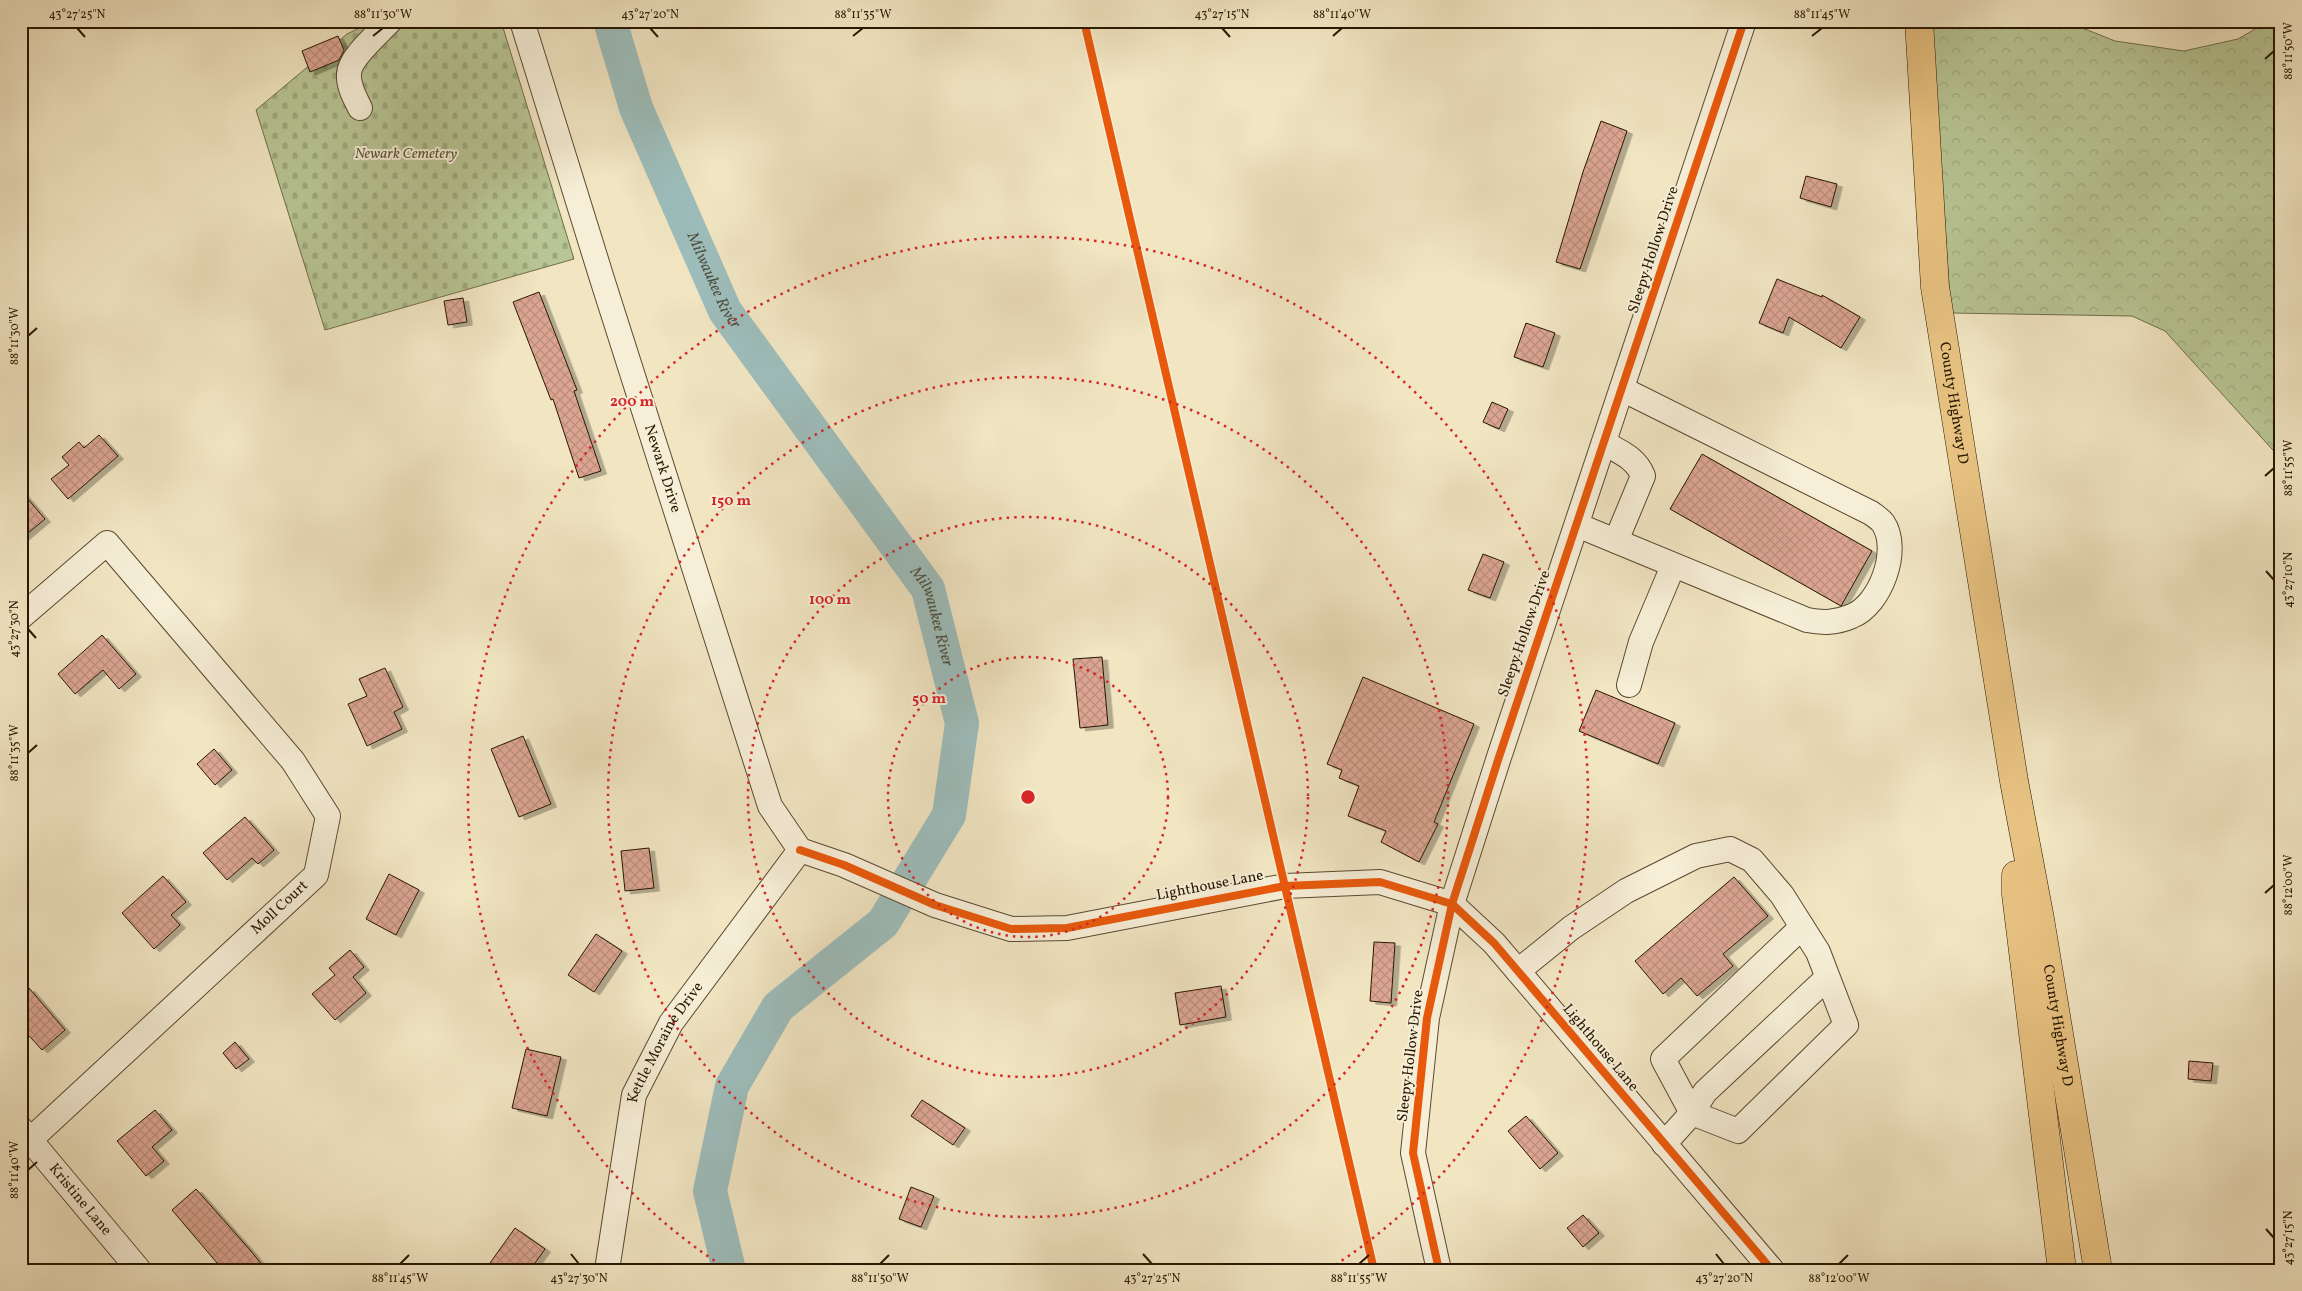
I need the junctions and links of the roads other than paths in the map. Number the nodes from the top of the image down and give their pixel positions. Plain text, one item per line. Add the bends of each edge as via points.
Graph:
1 (390, 21) edge
2 (522, 21) edge
3 (1744, 21) edge
4 (1918, 21) edge
5 (360, 108) dead end
6 (1622, 389) junction
7 (1604, 444) junction
8 (1577, 525) junction
9 (1616, 541) junction
10 (1673, 566) junction
11 (21, 617) edge
12 (1630, 685) dead end
13 (2014, 781) junction
14 (800, 850) junction
15 (1452, 904) junction
16 (1802, 927) junction
17 (1518, 971) junction
18 (1827, 978) junction
19 (1692, 1113) junction
20 (26, 1134) edge
21 (1664, 1144) junction
22 (139, 1270) edge
23 (607, 1270) edge
24 (1439, 1270) edge
25 (1772, 1270) edge
26 (2062, 1270) edge
27 (2098, 1270) edge

1 - 5 street via 361,51 348,73
2 - 14 street, Newark Drive via 770,806
3 - 6 street, Sleepy Hollow Drive
4 - 13 main road, County Highway D via 1935,287
6 - 7 street, Sleepy Hollow Drive
6 - 10 street via 1871,513 1883,523 1890,544 1885,579 1870,601 1853,616 1826,623 1806,620
7 - 8 street, Sleepy Hollow Drive
7 - 9 street via 1632,459 1644,476
8 - 9 street
8 - 15 street, Sleepy Hollow Drive
9 - 10 street
10 - 12 street via 1641,642
11 - 20 street, Moll Court via 106,543 293,761 328,816 316,875
13 - 26 main road, County Highway D via 2016,894
13 - 27 main road, County Highway D
14 - 15 street, Lighthouse Lane via 844,865 935,906 1011,929 1067,928 1285,886 1320,883 1380,882
14 - 23 street, Kettle Moraine Drive via 671,1024 634,1095
15 - 17 street, Lighthouse Lane via 1494,943
15 - 24 street, Sleepy Hollow Drive via 1427,1018 1413,1153
16 - 17 street via 1782,895 1752,860 1730,849 1696,856 1626,891 1571,928
16 - 18 street via 1818,952
16 - 19 street via 1662,1059
17 - 21 street, Lighthouse Lane
18 - 19 street via 1705,1092
18 - 19 street via 1846,1025 1738,1131
19 - 21 street
20 - 22 street, Kristine Lane
21 - 25 street, Lighthouse Lane

